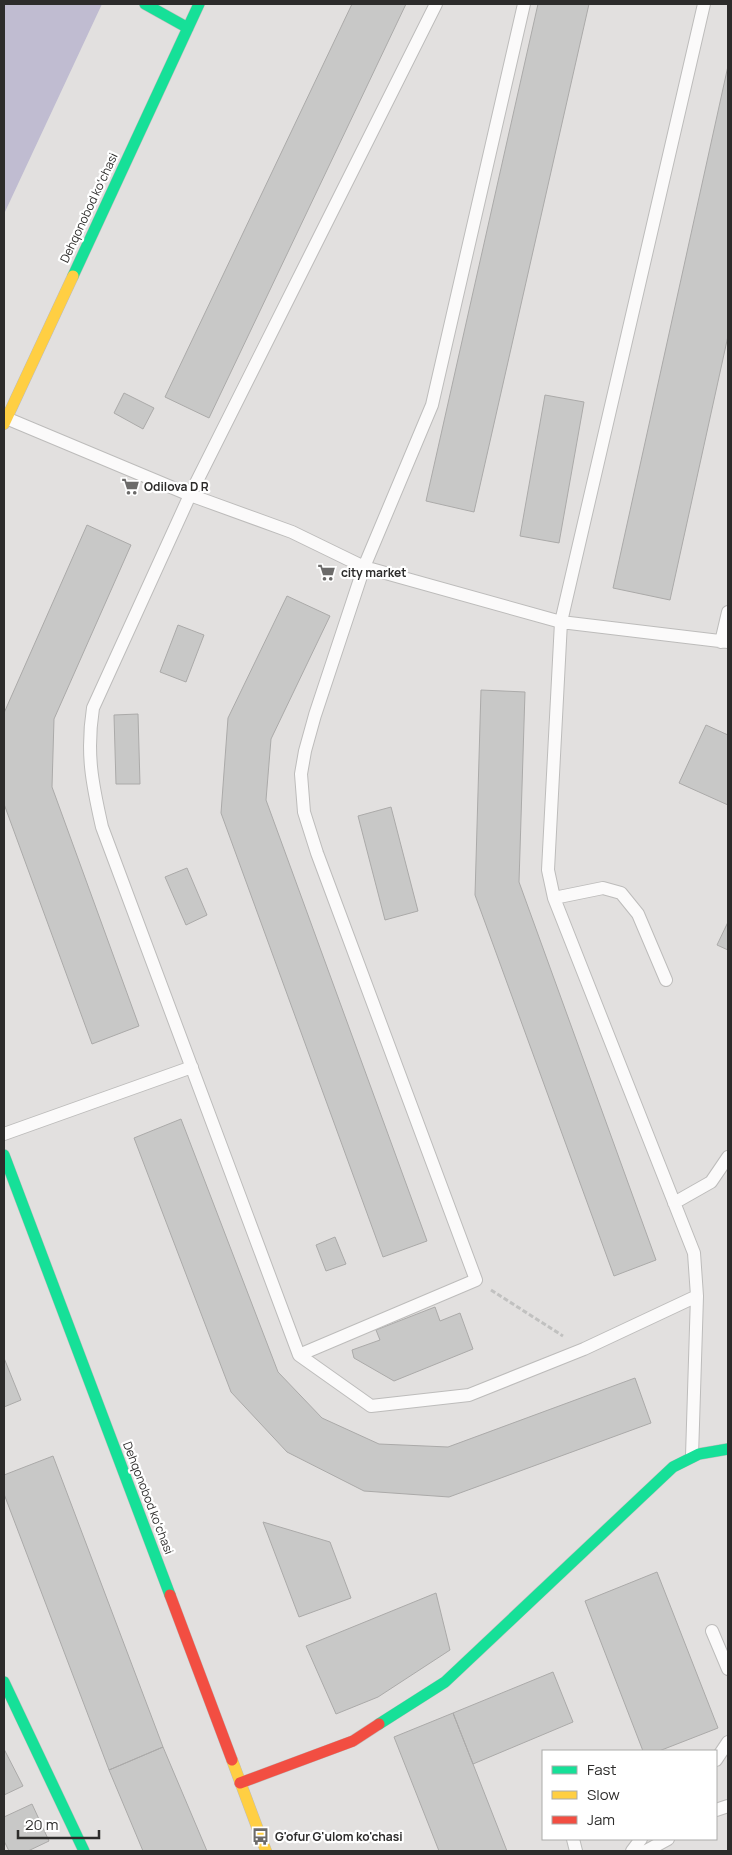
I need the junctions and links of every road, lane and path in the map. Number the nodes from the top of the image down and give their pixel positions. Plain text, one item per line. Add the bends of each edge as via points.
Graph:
1 (145, 4) edge
2 (199, 4) edge
3 (436, 4) edge
4 (524, 4) edge
5 (704, 4) edge
6 (188, 28) junction
7 (5, 421) edge
8 (190, 495) junction
9 (364, 566) junction
10 (728, 612) edge
11 (561, 622) junction
12 (725, 642) edge
13 (554, 898) junction
14 (666, 980) dead end
15 (192, 1067) junction
16 (4, 1134) edge
17 (4, 1155) edge
18 (728, 1157) edge
19 (674, 1203) junction
20 (476, 1280) junction
21 (697, 1296) junction
22 (584, 1349) junction
23 (299, 1355) junction
24 (728, 1449) edge
25 (692, 1456) junction
26 (712, 1631) dead end
27 (728, 1669) edge
28 (4, 1682) edge
29 (728, 1742) edge
30 (717, 1758) edge
31 (240, 1783) junction
32 (640, 1840) edge
33 (666, 1840) edge
34 (84, 1851) edge
35 (266, 1851) edge
36 (632, 1851) edge
37 (646, 1851) edge

1 - 6 main road
2 - 6 main road, Dehqonobod koʻchasi
3 - 8 lane
4 - 9 lane via 432,405
5 - 11 lane
6 - 7 main road, Dehqonobod koʻchasi
7 - 8 lane
8 - 9 lane via 292,532
8 - 15 lane via 93,708 89,755 102,826
9 - 11 lane
9 - 20 lane via 305,751 300,774 304,812
10 - 12 lane
11 - 12 lane
11 - 13 lane via 548,870
13 - 14 lane via 603,888 621,893 638,914
13 - 19 lane
15 - 16 lane
15 - 23 lane
17 - 31 main road, Dehqonobod koʻchasi
18 - 19 lane via 712,1182
19 - 21 lane via 694,1253
20 - 22 path
20 - 23 lane
21 - 22 lane
21 - 25 lane
22 - 23 lane via 469,1395 371,1406
24 - 25 main road
25 - 31 main road via 657,1481 445,1682 352,1741
26 - 27 lane
28 - 34 main road
29 - 30 lane
31 - 35 main road, Dehqonobod koʻchasi
32 - 36 lane
33 - 37 lane

